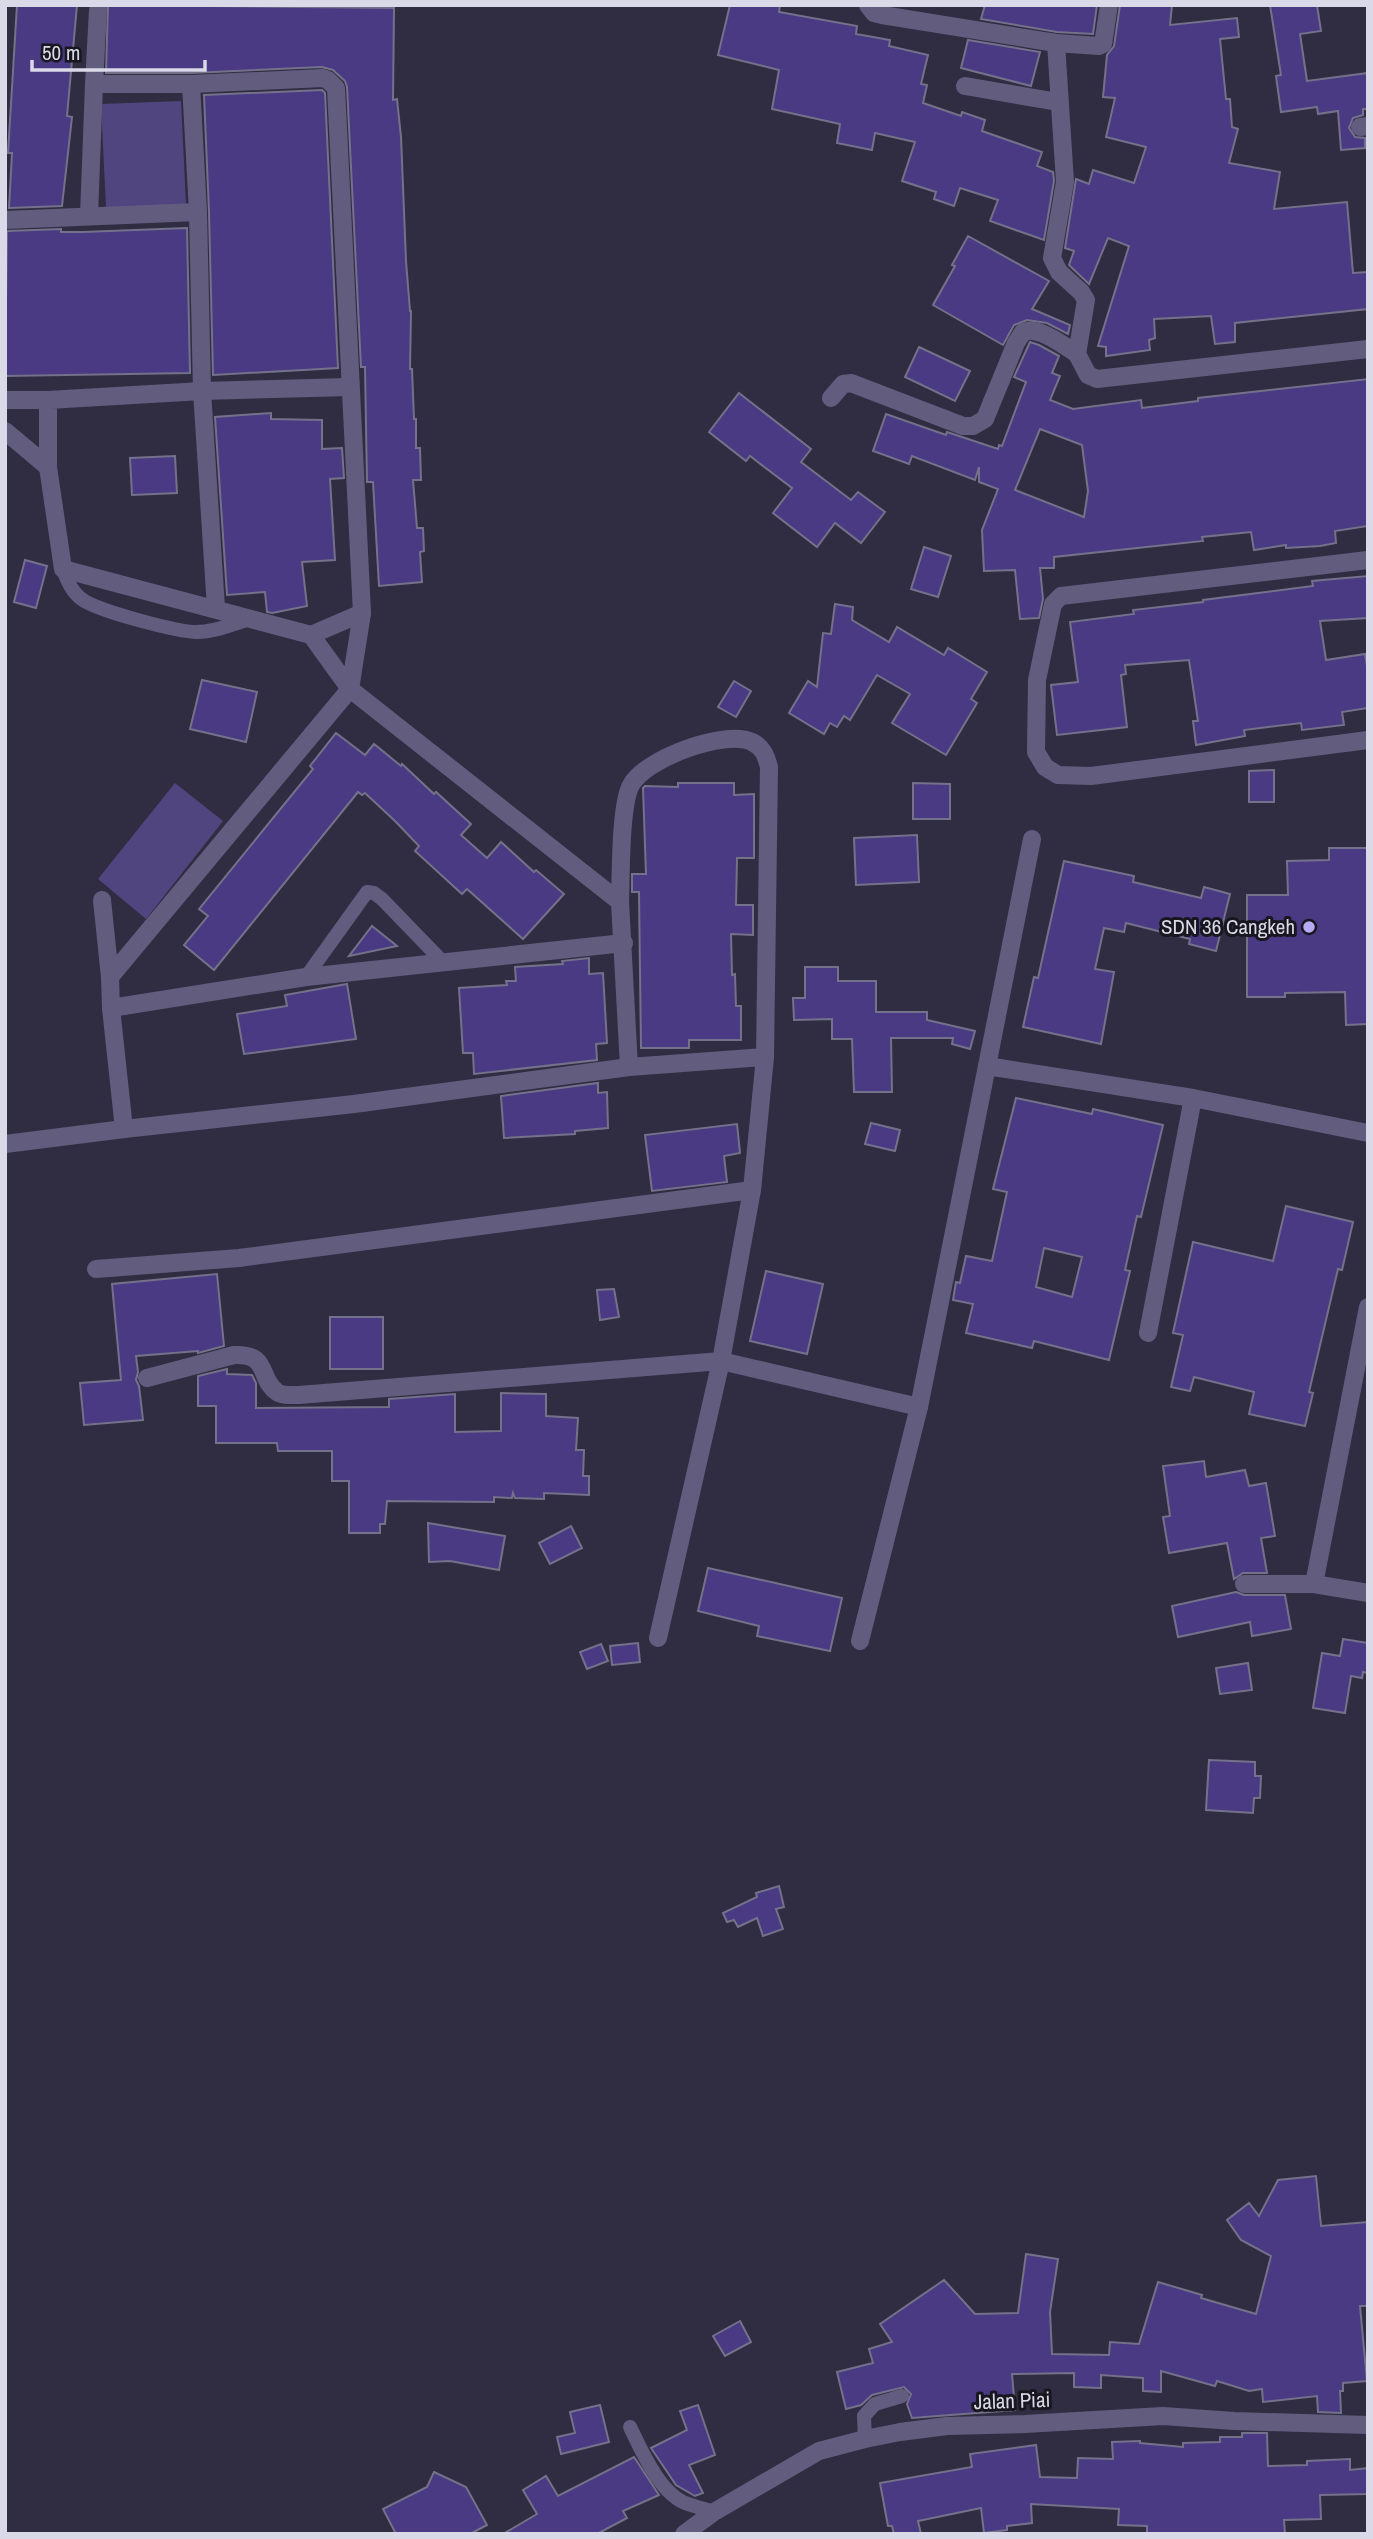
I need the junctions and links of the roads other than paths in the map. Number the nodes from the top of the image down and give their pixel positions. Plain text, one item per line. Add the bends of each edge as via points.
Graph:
1 (867, 5) edge
2 (1110, 5) edge
3 (98, 10) dead end
4 (1056, 43) junction
5 (94, 84) junction
6 (191, 84) junction
7 (965, 86) dead end
8 (1058, 102) junction
9 (198, 212) junction
10 (89, 216) junction
11 (5, 220) edge
12 (1368, 349) edge
13 (1077, 354) junction
14 (349, 387) junction
15 (202, 391) junction
16 (831, 398) dead end
17 (5, 400) edge
18 (48, 400) junction
19 (5, 431) edge
20 (48, 467) junction
21 (1368, 560) edge
22 (63, 569) junction
23 (215, 608) junction
24 (362, 613) junction
25 (250, 619) junction
26 (311, 635) junction
27 (350, 689) junction
28 (1368, 740) edge
29 (1032, 839) dead end
30 (103, 900) dead end
31 (620, 902) junction
32 (624, 943) junction
33 (443, 962) junction
34 (110, 977) junction
35 (306, 977) junction
36 (111, 1008) junction
37 (765, 1057) junction
38 (987, 1066) junction
39 (629, 1067) junction
40 (1193, 1098) junction
41 (124, 1129) junction
42 (1368, 1133) edge
43 (5, 1144) edge
44 (752, 1190) junction
45 (96, 1269) dead end
46 (1368, 1307) edge
47 (1148, 1333) dead end
48 (721, 1361) junction
49 (147, 1378) dead end
50 (919, 1407) junction
51 (1244, 1584) dead end
52 (1314, 1584) junction
53 (1368, 1593) edge
54 (658, 1638) dead end
55 (860, 1641) dead end
56 (902, 2396) dead end
57 (1368, 2425) edge
58 (630, 2427) dead end
59 (865, 2439) junction
60 (714, 2512) junction
61 (684, 2534) edge

1 - 4 street via 882,15
2 - 4 street via 1103,44
3 - 5 street
4 - 8 street
5 - 6 street
5 - 10 street
6 - 9 street
6 - 14 street via 323,78 336,88
7 - 8 street
8 - 13 street via 1065,182 1052,258 1086,300
9 - 10 street
9 - 15 street
10 - 11 street
12 - 13 street via 1097,379 1088,375
13 - 16 street via 1031,330 1023,332 985,419 973,426 851,383 843,384
14 - 15 street
14 - 24 street
15 - 18 street
15 - 23 street
17 - 18 street
18 - 20 street
19 - 20 street
20 - 22 street
21 - 28 street via 1061,596 1050,618 1036,697 1036,751 1045,767 1058,775 1091,776
22 - 23 street
22 - 25 lane via 84,601 138,619 201,632
23 - 25 street
24 - 26 street
24 - 27 street
25 - 26 street
26 - 27 street
27 - 31 street
27 - 34 street
29 - 38 street
30 - 34 street
31 - 32 street
31 - 37 street via 625,798 639,772 697,745 738,738 759,746 769,767
32 - 33 street
32 - 39 street
33 - 35 street
33 - 35 lane via 383,899 367,892
34 - 36 street
35 - 36 street
36 - 41 street
37 - 39 street
37 - 44 street
38 - 40 street
38 - 50 street
39 - 41 street
40 - 42 street
40 - 47 street
41 - 43 street
44 - 45 street via 239,1258
44 - 48 street
46 - 52 street
48 - 49 street via 299,1395 276,1392 260,1363 244,1354
48 - 50 street
48 - 54 street
50 - 55 street
51 - 52 street
52 - 53 street
56 - 59 lane via 875,2404 864,2416
57 - 59 street, Jalan Piai via 1163,2416 947,2426
58 - 60 lane via 653,2472 675,2497
59 - 60 street, Jalan Piai via 820,2451
60 - 61 street, Jalan Piai

